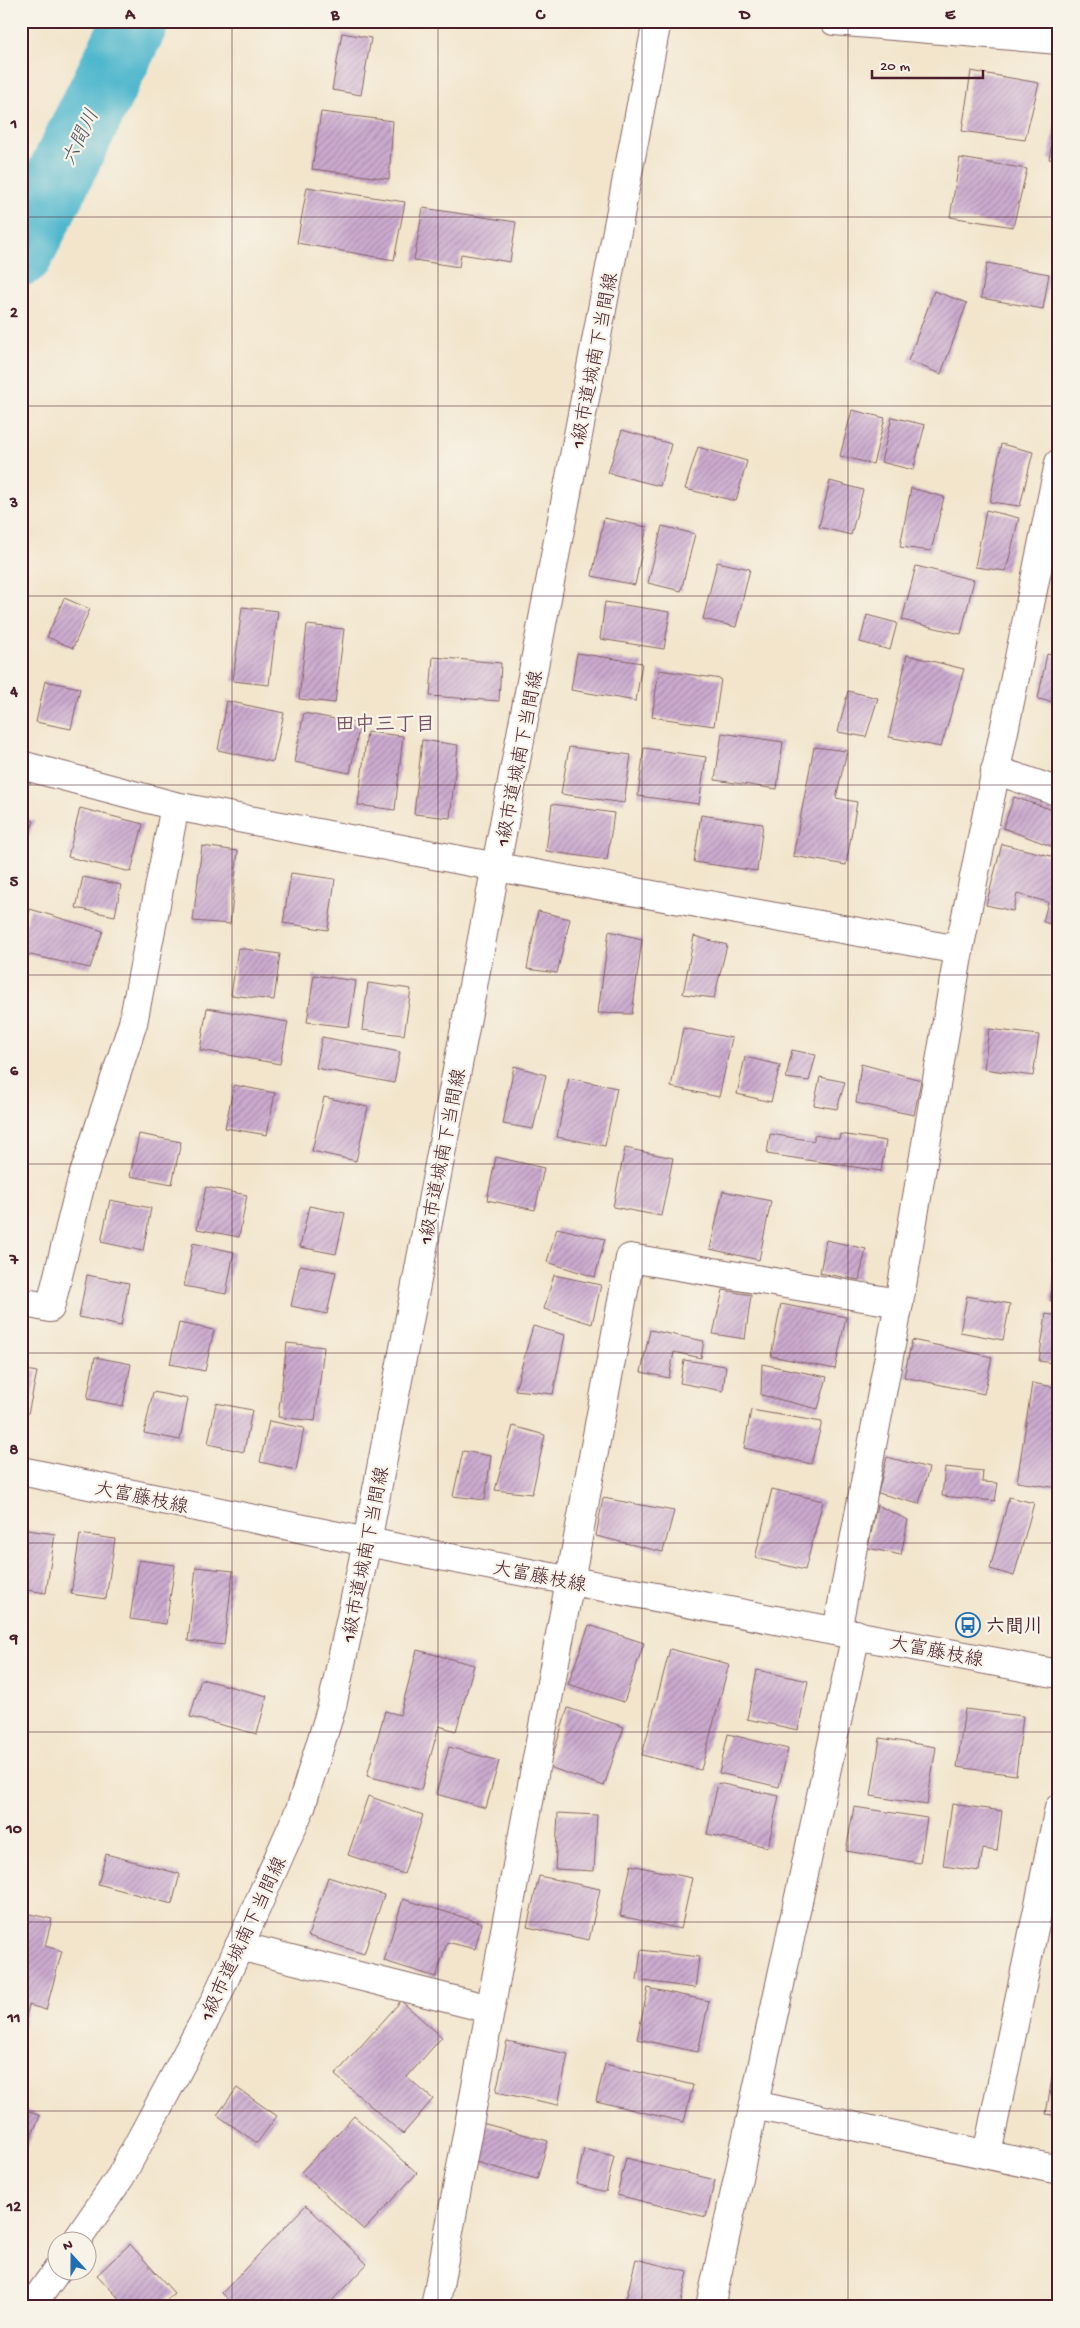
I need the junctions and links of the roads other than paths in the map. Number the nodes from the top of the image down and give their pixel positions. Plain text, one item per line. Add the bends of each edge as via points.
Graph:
1 (657, 21) edge
2 (834, 21) edge
3 (982, 28) edge
4 (1059, 40) edge
5 (1059, 463) edge
6 (21, 765) edge
7 (995, 770) junction
8 (1059, 792) edge
9 (176, 806) junction
10 (497, 867) junction
11 (959, 950) junction
12 (21, 1302) edge
13 (899, 1303) junction
14 (21, 1471) edge
15 (367, 1542) junction
16 (570, 1580) junction
17 (846, 1633) junction
18 (1059, 1674) edge
19 (1059, 1808) edge
20 (239, 1946) junction
21 (490, 2009) junction
22 (754, 2105) junction
23 (987, 2154) junction
24 (1059, 2170) edge
25 (84, 2230) edge
26 (50, 2280) edge
27 (31, 2307) edge
28 (435, 2307) edge
29 (710, 2307) edge

1 - 10 street, 1級市道城南下当間線
2 - 3 street
3 - 4 street
5 - 7 street
6 - 9 street
7 - 8 street
7 - 11 street
9 - 10 street
9 - 12 street via 133,1023 81,1183 50,1308
10 - 11 street
10 - 15 street, 1級市道城南下当間線
11 - 13 street
13 - 16 street via 630,1258
13 - 17 street
14 - 15 street, 大富藤枝線
15 - 16 street, 大富藤枝線
15 - 20 street, 1級市道城南下当間線 via 332,1706 301,1807
16 - 17 street, 大富藤枝線
16 - 21 street
17 - 18 street, 大富藤枝線
17 - 22 street
19 - 23 street
20 - 21 street
20 - 25 street, 1級市道城南下当間線 via 214,2003 120,2176
21 - 28 street
22 - 23 street
22 - 29 street
23 - 24 street
26 - 27 street

